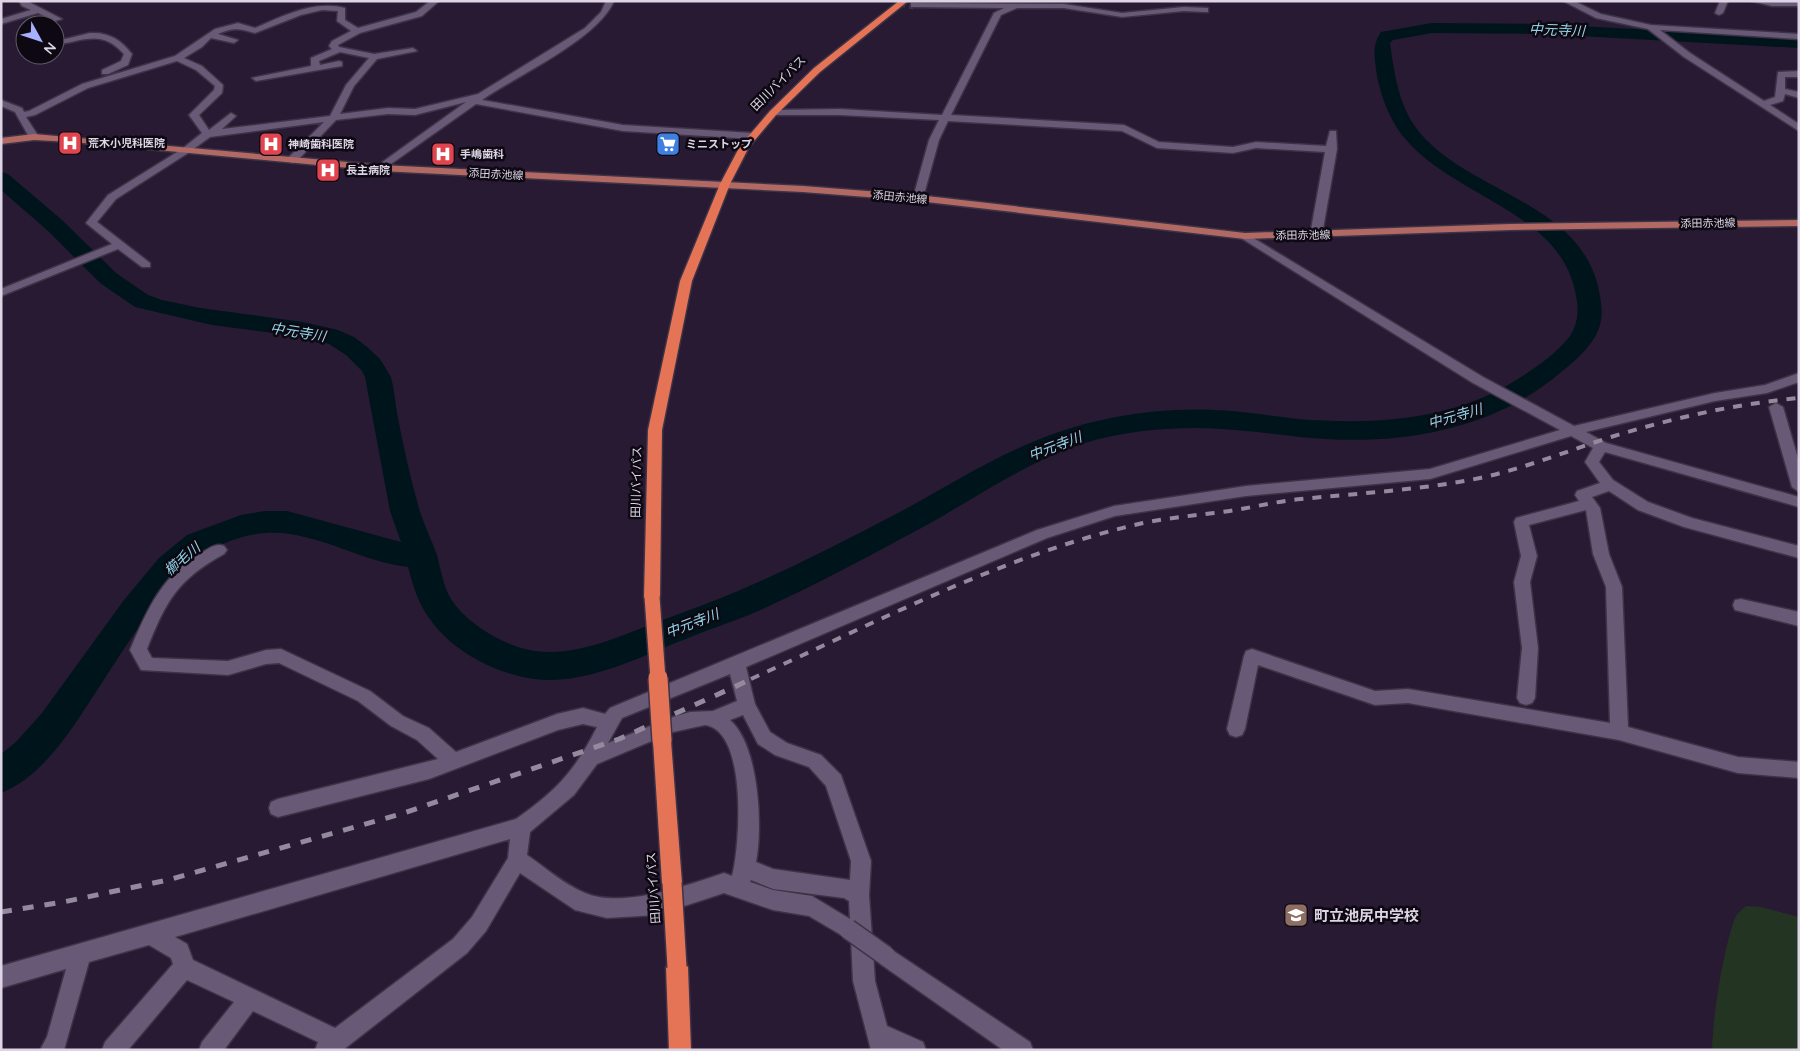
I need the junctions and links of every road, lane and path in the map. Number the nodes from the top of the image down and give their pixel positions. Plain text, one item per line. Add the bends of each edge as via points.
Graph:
1 (23, 1) edge
2 (435, 1) edge
3 (610, 1) edge
4 (1567, 1) edge
5 (1724, 1) edge
6 (1758, 2) edge
7 (909, 3) edge
8 (1015, 4) edge
9 (1799, 4) edge
10 (38, 10) junction
11 (1205, 10) dead end
12 (1720, 13) dead end
13 (49, 15) edge
14 (1, 22) edge
15 (1653, 29) junction
16 (357, 32) junction
17 (209, 35) junction
18 (1799, 37) edge
19 (234, 40) dead end
20 (65, 43) edge
21 (340, 50) junction
22 (413, 51) dead end
23 (178, 58) junction
24 (373, 58) junction
25 (339, 64) dead end
26 (316, 68) junction
27 (1799, 74) edge
28 (110, 78) junction
29 (256, 78) dead end
30 (1782, 91) junction
31 (1799, 95) edge
32 (478, 99) junction
33 (1, 103) edge
34 (1764, 104) junction
35 (773, 113) junction
36 (20, 116) junction
37 (231, 116) dead end
38 (946, 117) junction
39 (333, 118) junction
40 (1799, 128) edge
41 (1334, 133) dead end
42 (209, 134) junction
43 (753, 136) junction
44 (34, 137) junction
45 (5, 140) edge
46 (1332, 149) junction
47 (185, 151) junction
48 (292, 160) junction
49 (381, 168) junction
50 (725, 184) junction
51 (918, 198) junction
52 (1799, 223) edge
53 (1316, 235) junction
54 (1245, 236) junction
55 (119, 245) junction
56 (146, 265) dead end
57 (1, 294) edge
58 (1799, 377) edge
59 (1776, 407) dead end
60 (1572, 431) junction
61 (1601, 446) junction
62 (1608, 484) junction
63 (1799, 487) edge
64 (1799, 502) edge
65 (1589, 504) junction
66 (219, 550) dead end
67 (1799, 552) edge
68 (1741, 605) dead end
69 (1799, 619) edge
70 (736, 663) junction
71 (1526, 698) dead end
72 (747, 705) junction
73 (715, 718) junction
74 (608, 722) junction
75 (1236, 729) dead end
76 (1620, 732) junction
77 (590, 759) junction
78 (454, 762) junction
79 (1799, 770) edge
80 (278, 808) dead end
81 (521, 827) junction
82 (517, 860) junction
83 (744, 867) junction
84 (739, 888) junction
85 (860, 895) junction
86 (150, 934) junction
87 (81, 954) junction
88 (184, 967) junction
89 (1, 977) edge
90 (250, 998) junction
91 (880, 1041) edge
92 (332, 1045) edge
93 (51, 1050) edge
94 (113, 1050) edge
95 (210, 1050) edge
96 (680, 1050) edge
97 (915, 1050) edge
98 (1022, 1050) edge

1 - 10 street
2 - 16 street via 419,14
3 - 32 street via 605,13 588,30
4 - 15 street via 1599,16
5 - 12 street
6 - 9 street
7 - 8 street
7 - 35 highway, 田川バイパス via 817,70
8 - 11 street via 1064,6 1122,15
8 - 38 street via 998,13
10 - 13 street
10 - 14 street
15 - 18 street
15 - 34 street
16 - 17 street via 341,20 342,10 330,6 300,12 254,31 238,25
16 - 21 street via 335,43 333,46
17 - 19 street
17 - 23 street
20 - 28 street via 107,35 119,42 128,54 125,62 104,72
21 - 24 street via 364,53
21 - 26 street via 314,60
22 - 24 street
23 - 28 street
23 - 42 street via 199,68 219,85 219,91 194,115
24 - 39 street via 350,85
25 - 26 street
26 - 29 street
27 - 30 street via 1781,74
28 - 36 street via 67,93 32,113
30 - 31 street
30 - 34 street via 1780,99
32 - 39 street via 415,112 388,111
32 - 43 street via 623,128
32 - 49 street
33 - 36 street via 15,107
34 - 40 street
35 - 38 street via 840,112
35 - 43 highway, 田川バイパス
36 - 44 street
37 - 42 street
38 - 46 street via 1124,128 1157,145 1233,150 1256,145
38 - 51 street via 934,140
39 - 42 street
39 - 48 street
41 - 46 street
42 - 47 street
43 - 50 highway, 田川バイパス
44 - 45 main road, 添田赤池線
44 - 47 main road, 添田赤池線
46 - 53 street
47 - 48 main road, 添田赤池線
47 - 55 street via 112,197 91,223
48 - 49 main road, 添田赤池線
49 - 50 main road, 添田赤池線
50 - 51 main road, 添田赤池線
50 - 96 highway, 田川バイパス, bridge via 686,281 655,430 652,597
51 - 54 main road, 添田赤池線
52 - 53 main road, 添田赤池線 via 1588,225
53 - 54 main road, 添田赤池線
54 - 60 street via 1478,380
55 - 56 street
55 - 57 street
58 - 60 street via 1767,389 1714,397
59 - 63 street
60 - 61 street
60 - 70 street via 1430,474 1246,491 1114,512 1042,534
61 - 62 street via 1592,462
61 - 64 street
62 - 65 street via 1582,495
62 - 67 street via 1643,506 1688,523
65 - 71 street via 1522,522 1529,556 1522,582 1530,648
65 - 76 street via 1593,508 1601,554 1614,587
66 - 78 street via 176,578 153,615 138,650 147,664 228,668 281,656 364,696 423,734
68 - 69 street
70 - 72 street
70 - 74 street via 631,705
72 - 73 street
72 - 85 street via 764,738 780,750 815,761 834,781 861,861
73 - 77 street via 688,718
73 - 83 street via 729,729 746,784 748,851
74 - 77 street
74 - 78 street via 583,716 557,722
75 - 76 street via 1252,656 1375,698 1408,696
76 - 79 street via 1738,765
77 - 81 street via 568,790
78 - 80 street
81 - 82 street
81 - 86 street
82 - 84 street via 582,903 607,908 657,905 724,883
82 - 92 street via 479,924 460,946
83 - 84 street
83 - 85 street via 773,879 846,888
84 - 98 street, bridge via 773,900 812,906
85 - 91 street via 864,980
86 - 87 street
86 - 88 street via 180,951
87 - 89 street
87 - 93 street via 56,1043
88 - 90 street
88 - 94 street
90 - 92 street
90 - 95 street
91 - 97 street

